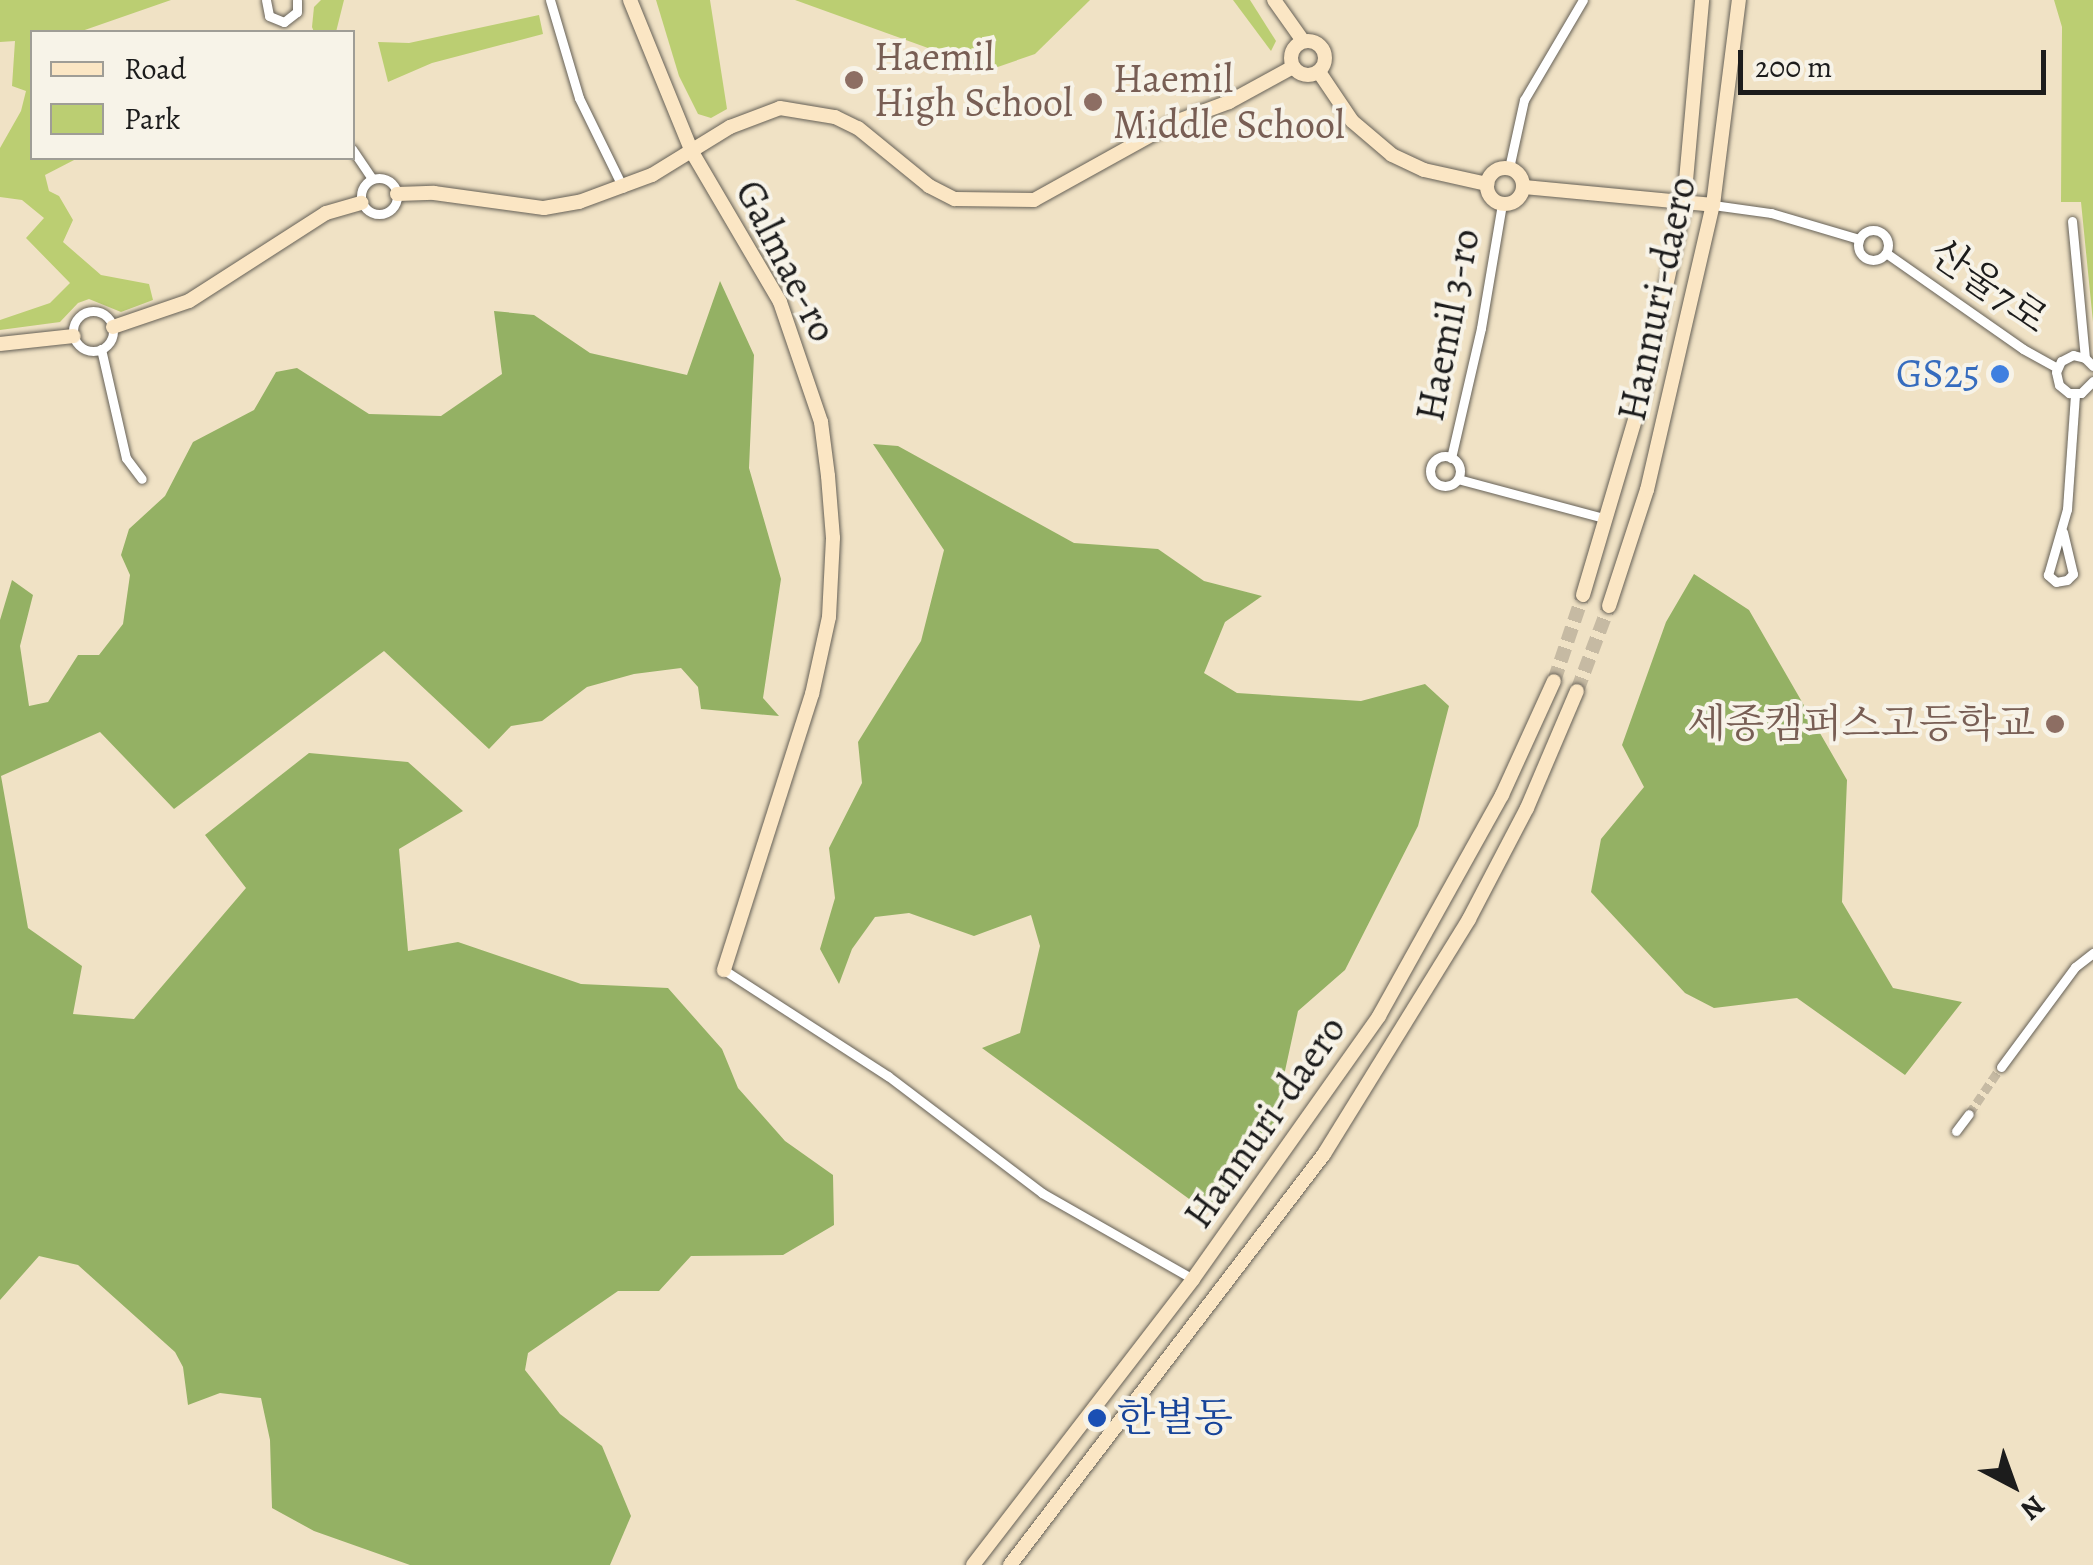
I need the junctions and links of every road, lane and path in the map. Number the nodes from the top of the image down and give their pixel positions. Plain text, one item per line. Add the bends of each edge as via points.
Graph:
1 (266, 0) edge
2 (297, 0) edge
3 (550, 0) edge
4 (630, 0) edge
5 (1274, 0) edge
6 (1583, 0) edge
7 (1702, 0) edge
8 (1739, 0) edge
9 (290, 20) junction
10 (295, 30) edge
11 (1302, 41) junction
12 (1293, 67) junction
13 (1318, 72) junction
14 (692, 152) junction
15 (355, 153) edge
16 (1509, 168) junction
17 (372, 178) junction
18 (1488, 184) junction
19 (623, 188) junction
20 (1524, 188) junction
21 (397, 194) junction
22 (1684, 202) junction
23 (362, 203) junction
24 (1502, 204) junction
25 (1714, 205) junction
26 (2072, 221) dead end
27 (1859, 239) junction
28 (1886, 252) junction
29 (112, 327) junction
30 (74, 336) junction
31 (0, 344) edge
32 (100, 349) junction
33 (2086, 358) junction
34 (2093, 366) edge
35 (2057, 368) junction
36 (2093, 382) edge
37 (2075, 394) junction
38 (1451, 458) junction
39 (1458, 479) junction
40 (142, 480) dead end
41 (1607, 519) junction
42 (2063, 532) junction
43 (1583, 595) tunnel mouth
44 (1609, 606) tunnel mouth
45 (1554, 680) tunnel mouth
46 (1577, 691) tunnel mouth
47 (2093, 954) edge
48 (724, 970) joint
49 (2001, 1067) tunnel mouth
50 (1968, 1114) tunnel mouth
51 (1956, 1131) dead end
52 (1193, 1279) junction
53 (973, 1565) edge
54 (1010, 1565) edge

1 - 9 street via 269,16
2 - 9 street
3 - 19 street via 580,98
4 - 14 street, Galmae-ro
5 - 11 street
6 - 16 street via 1524,100
7 - 22 street, Hannuri-daero
8 - 25 street, Hannuri-daero
9 - 10 street
11 - 12 street via 1291,53
11 - 13 street via 1323,49 1326,60
12 - 13 street via 1304,76
12 - 14 street via 1174,122 1034,200 954,200 858,128 813,112 772,109
13 - 18 street via 1352,121 1392,155 1424,170
14 - 19 street
14 - 48 street, Galmae-ro via 780,302 800,352 821,422 833,538 829,617 812,694
15 - 17 street
16 - 18 street via 1494,172
16 - 20 street
17 - 21 street via 388,180
17 - 23 street via 363,186
18 - 24 street
19 - 21 street via 544,208
20 - 22 street
20 - 24 street via 1519,198
21 - 23 street via 391,210 380,214
22 - 25 street
22 - 41 street, Hannuri-daero via 1643,393
23 - 29 street via 326,213 189,301
24 - 38 street, Haemil 3-ro
25 - 27 street
25 - 44 street, Hannuri-daero via 1647,490
26 - 33 street
27 - 28 street via 1864,258
27 - 28 street via 1879,232
28 - 35 street, 산울7로
29 - 30 street via 106,316 89,311 75,323
29 - 32 street
30 - 31 street
30 - 32 street via 81,347
32 - 40 street via 126,458
33 - 34 street
33 - 35 street via 2067,356
35 - 37 street via 2058,385
36 - 37 street
37 - 42 street
38 - 39 street
38 - 39 street via 1433,462 1431,477 1441,486
39 - 41 street, Haemil 3-ro
41 - 43 street, Hannuri-daero
42 - 42 street via 2049,566 2056,582 2073,574
45 - 52 street, Hannuri-daero via 1502,795 1379,1016
46 - 54 street, Hannuri-daero via 1469,919 1324,1154
47 - 49 street via 2074,967
48 - 52 street via 888,1076 1042,1193
50 - 51 street
52 - 53 street, Hannuri-daero

